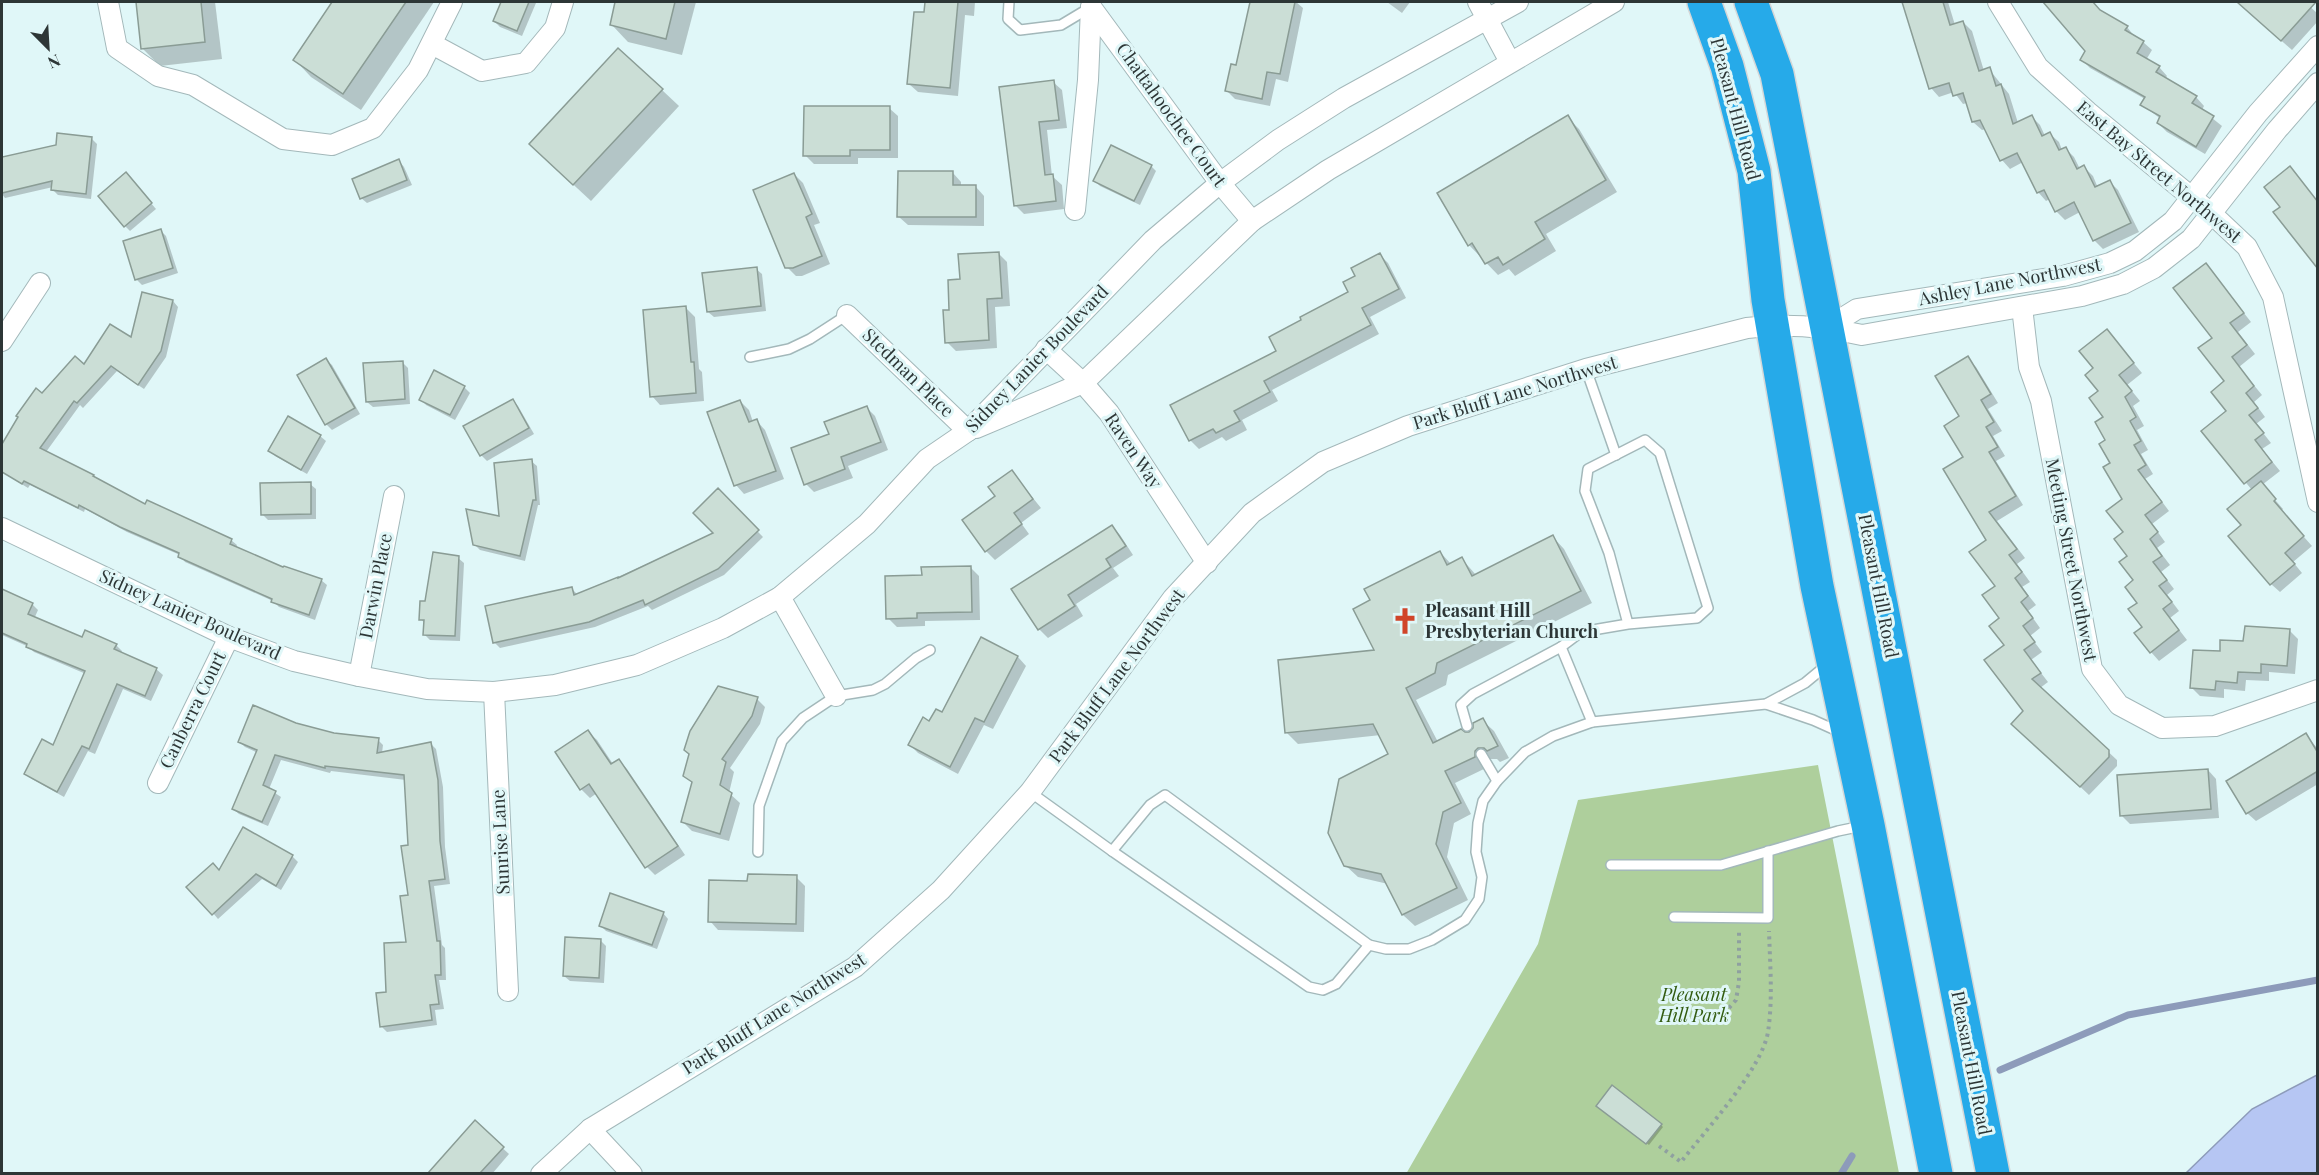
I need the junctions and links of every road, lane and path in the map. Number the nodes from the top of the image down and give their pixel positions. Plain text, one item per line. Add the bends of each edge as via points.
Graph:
1 (108, 2) edge
2 (452, 2) edge
3 (563, 2) edge
4 (1010, 2) edge
5 (1518, 2) edge
6 (1614, 2) edge
7 (1704, 2) edge
8 (1751, 2) edge
9 (1998, 2) edge
10 (1091, 7) junction
11 (1483, 10) edge
12 (432, 44) junction
13 (2318, 46) edge
14 (1510, 62) junction
15 (2318, 83) edge
16 (1220, 183) junction
17 (2192, 198) junction
18 (1075, 210) dead end
19 (2212, 214) junction
20 (1252, 221) junction
21 (40, 283) dead end
22 (2022, 308) junction
23 (847, 315) joint
24 (1772, 325) junction
25 (1828, 327) junction
26 (2, 341) edge
27 (1046, 349) junction
28 (750, 357) dead end
29 (1586, 369) junction
30 (1083, 383) junction
31 (968, 431) junction
32 (1616, 455) junction
33 (394, 496) dead end
34 (2318, 502) edge
35 (2, 528) edge
36 (1207, 563) junction
37 (780, 597) junction
38 (1628, 624) junction
39 (229, 637) junction
40 (1561, 647) junction
41 (930, 650) dead end
42 (1833, 659) junction
43 (359, 676) junction
44 (2318, 690) edge
45 (494, 692) junction
46 (836, 696) junction
47 (1766, 704) junction
48 (1592, 722) junction
49 (1467, 726) dead end
50 (1849, 737) junction
51 (1481, 754) dead end
52 (1497, 781) junction
53 (158, 783) dead end
54 (1030, 792) junction
55 (1868, 825) junction
56 (1112, 851) junction
57 (1768, 851) junction
58 (758, 852) dead end
59 (1611, 865) dead end
60 (1674, 917) dead end
61 (1739, 918) junction
62 (1768, 918) junction
63 (1369, 945) junction
64 (508, 991) dead end
65 (1719, 1019) dead end
66 (590, 1129) junction
67 (1659, 1146) dead end
68 (541, 1173) edge
69 (632, 1173) edge
70 (1936, 1173) edge
71 (1993, 1173) edge

1 - 12 street via 117,48 158,76 193,85 283,138 322,144 332,145 373,128 418,70
2 - 12 street
3 - 12 street via 555,27 526,63 482,71
4 - 10 lane via 1008,19 1020,30 1061,24
5 - 11 street, Sidney Lanier Boulevard
6 - 14 street
7 - 24 highway, Pleasant Hill Road via 1727,66 1754,171
8 - 25 highway, Pleasant Hill Road via 1777,74
9 - 17 street, East Bay Street Northwest via 2038,67
10 - 16 street, Chattahoochee Court
10 - 18 street
11 - 14 street
11 - 16 street, Sidney Lanier Boulevard via 1278,140
13 - 17 street, Ashley Lane Northwest via 2258,113
14 - 20 street via 1328,170
15 - 19 street, Ashley Lane Northwest
16 - 20 street, Chattahoochee Court
16 - 27 street, Sidney Lanier Boulevard via 1153,240
17 - 19 street, East Bay Street Northwest
17 - 25 street, Ashley Lane Northwest via 2163,230 2135,251 2110,263 2018,285 1857,309
19 - 22 street, Ashley Lane Northwest via 2183,247 2123,284
19 - 34 street, East Bay Street Northwest via 2247,247 2273,297
20 - 30 street
21 - 26 street
22 - 25 street, Ashley Lane Northwest via 1862,335
22 - 44 street, Meeting Street Northwest via 2029,367 2041,401 2092,669 2119,705 2162,728 2215,726
23 - 28 lane via 789,349
23 - 31 street, Stedman Place
24 - 25 street, Ashley Lane Northwest
24 - 29 street, Park Bluff Lane Northwest
24 - 42 highway, Pleasant Hill Road
25 - 71 highway, Pleasant Hill Road
27 - 30 street, Raven Way
27 - 31 street, Sidney Lanier Boulevard
29 - 32 lane
29 - 36 street, Park Bluff Lane Northwest via 1408,426 1323,462 1252,513
30 - 31 street
30 - 36 street, Raven Way via 1109,413
31 - 37 street, Sidney Lanier Boulevard via 927,459 867,524
32 - 38 lane via 1588,469 1585,491 1609,553
32 - 38 lane via 1645,440 1660,453 1708,608 1697,618
33 - 43 street, Darwin Place
35 - 39 street, Sidney Lanier Boulevard
36 - 54 street, Park Bluff Lane Northwest via 1173,598
37 - 45 street, Sidney Lanier Boulevard via 723,628 637,665 555,684
37 - 46 street
38 - 40 lane via 1581,632
39 - 43 street, Sidney Lanier Boulevard via 294,661
39 - 53 street, Canberra Court
40 - 48 lane
40 - 49 lane via 1473,694 1461,705
41 - 46 lane via 873,690
42 - 47 lane via 1805,683
42 - 50 highway, Pleasant Hill Road
43 - 45 street, Sidney Lanier Boulevard via 427,689
45 - 64 street, Sunrise Lane
46 - 58 lane via 803,718 782,741 759,806
47 - 48 lane
47 - 50 lane
48 - 52 lane via 1553,736 1525,752
50 - 55 highway, Pleasant Hill Road
51 - 52 lane
52 - 63 lane via 1483,801 1476,852 1482,877 1479,899 1465,920 1409,949
54 - 56 lane
54 - 66 street, Park Bluff Lane Northwest via 941,890 855,968
55 - 57 lane
55 - 70 highway, Pleasant Hill Road
56 - 63 lane via 1309,987 1323,990 1336,984
56 - 63 lane via 1150,805 1165,795
57 - 59 lane via 1721,865
57 - 62 lane
60 - 61 lane
61 - 62 lane
61 - 65 path via 1736,1000
62 - 67 path via 1771,981 1767,1034 1754,1068 1681,1162
66 - 68 street, Park Bluff Lane Northwest
66 - 69 street

